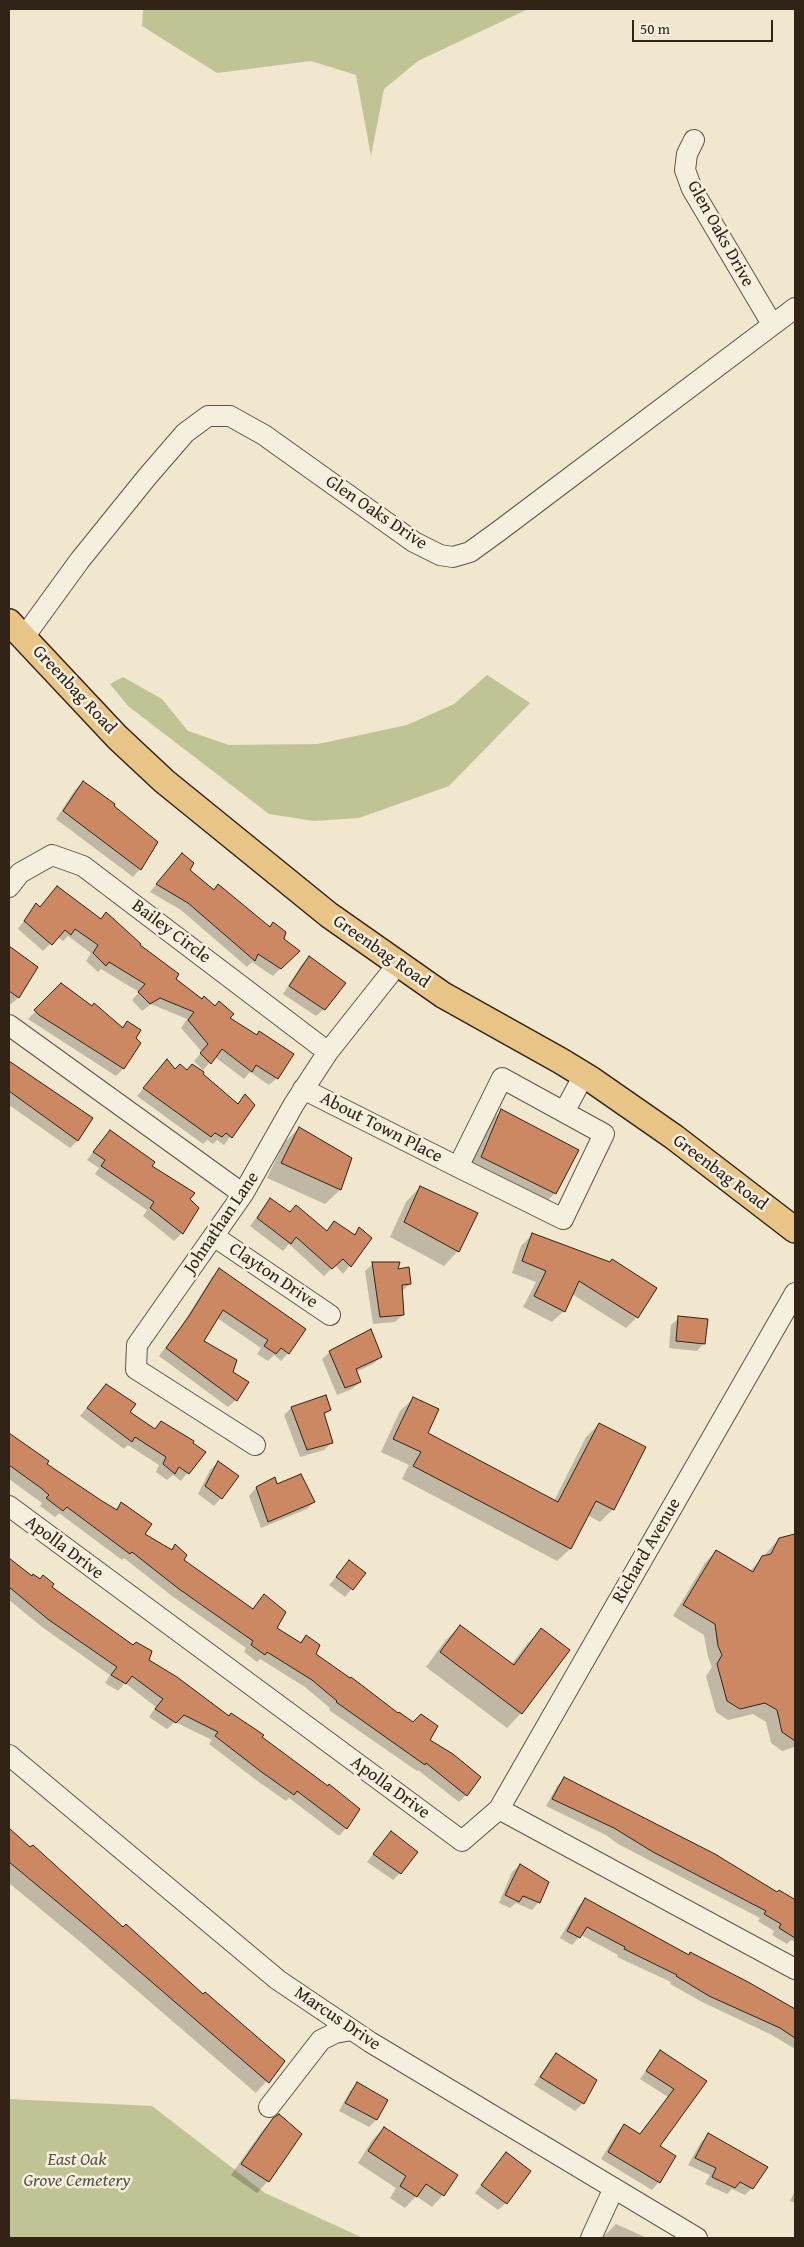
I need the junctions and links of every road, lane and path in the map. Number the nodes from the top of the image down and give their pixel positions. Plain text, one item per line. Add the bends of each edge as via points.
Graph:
1 (694, 140) dead end
2 (795, 308) edge
3 (772, 324) junction
4 (16, 629) edge
5 (9, 887) edge
6 (397, 965) junction
7 (9, 1025) edge
8 (328, 1052) junction
9 (584, 1075) junction
10 (303, 1089) junction
11 (564, 1112) junction
12 (458, 1167) junction
13 (243, 1194) junction
14 (795, 1230) edge
15 (215, 1237) junction
16 (795, 1293) edge
17 (330, 1315) dead end
18 (255, 1445) dead end
19 (9, 1506) edge
20 (9, 1755) edge
21 (500, 1809) junction
22 (795, 1969) edge
23 (352, 2030) junction
24 (269, 2106) dead end
25 (614, 2188) junction
26 (591, 2238) edge
27 (697, 2238) edge

1 - 3 street, Glen Oaks Drive via 687,154 685,170 692,189
2 - 3 street, Glen Oaks Drive
3 - 4 street, Glen Oaks Drive via 492,536 470,552 453,557 440,556 414,542 264,435 230,416 208,416 185,434 80,560
4 - 6 main road, Greenbag Road via 164,782 329,915
5 - 8 street, Bailey Circle via 20,872 52,855 83,866
6 - 8 street, Johnathan Lane
6 - 9 main road, Greenbag Road via 443,995
7 - 13 street
8 - 10 street, Johnathan Lane
9 - 11 street
9 - 14 main road, Greenbag Road via 674,1138
10 - 12 street, About Town Place
10 - 13 street, Johnathan Lane
11 - 12 street, About Town Place via 502,1078
11 - 12 street, About Town Place via 604,1134 562,1219
13 - 15 street, Johnathan Lane
15 - 17 street, Clayton Drive
15 - 18 street, Johnathan Lane via 137,1346 136,1369
16 - 21 street, Richard Avenue
19 - 21 street, Apolla Drive via 462,1841
20 - 23 street, Marcus Drive via 278,1980
21 - 22 street
23 - 24 street via 321,2040
23 - 25 street, Marcus Drive
25 - 26 street
25 - 27 street, Marcus Drive

